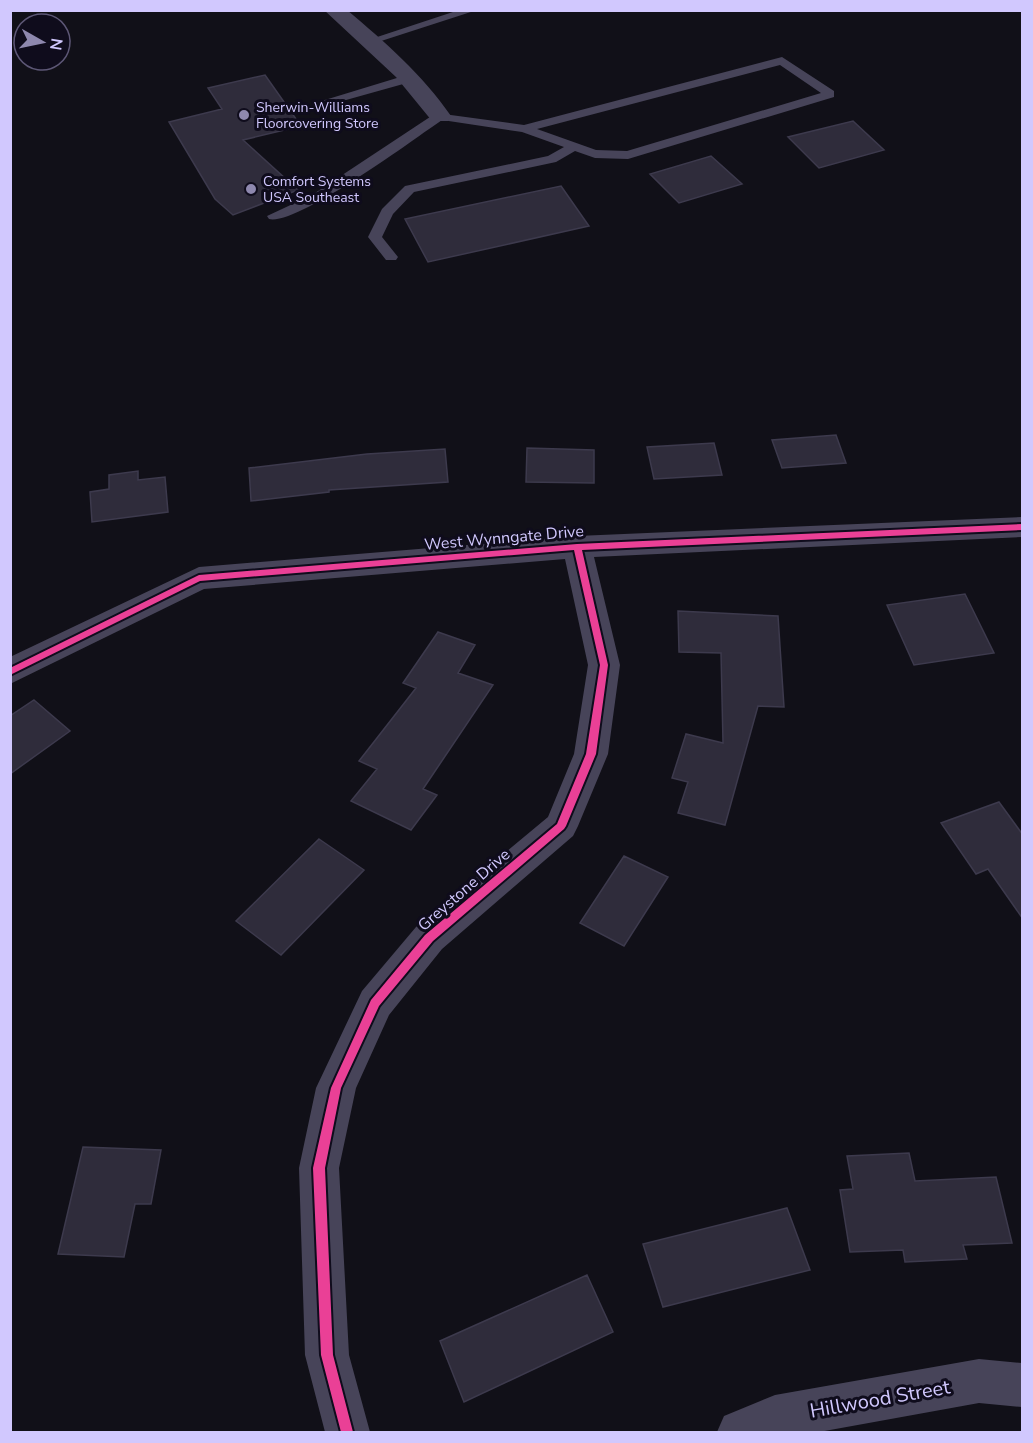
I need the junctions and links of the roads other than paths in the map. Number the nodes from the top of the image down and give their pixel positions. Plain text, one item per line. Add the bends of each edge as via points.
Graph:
1 (334, 10) edge
2 (472, 10) edge
3 (371, 41) junction
4 (410, 78) junction
5 (321, 103) dead end
6 (440, 116) junction
7 (524, 129) junction
8 (574, 147) junction
9 (274, 216) dead end
10 (392, 257) dead end
11 (1023, 526) edge
12 (578, 547) junction
13 (10, 672) edge
14 (1023, 1385) edge
15 (347, 1432) edge
16 (740, 1432) edge

1 - 3 street
2 - 3 lane
3 - 4 street
4 - 5 lane
4 - 6 street
6 - 7 lane
6 - 9 lane via 317,198
7 - 8 lane
7 - 8 lane via 782,61 830,94 628,156 595,154
8 - 10 lane via 552,159 410,189 387,212 375,237
11 - 12 street, West Wynngate Drive
12 - 13 street, West Wynngate Drive via 199,578
12 - 15 street, Greystone Drive via 604,664 591,754 561,826 429,938 375,1003 336,1088 319,1168 327,1355
14 - 16 street, Hillwood Street via 979,1381 775,1418

